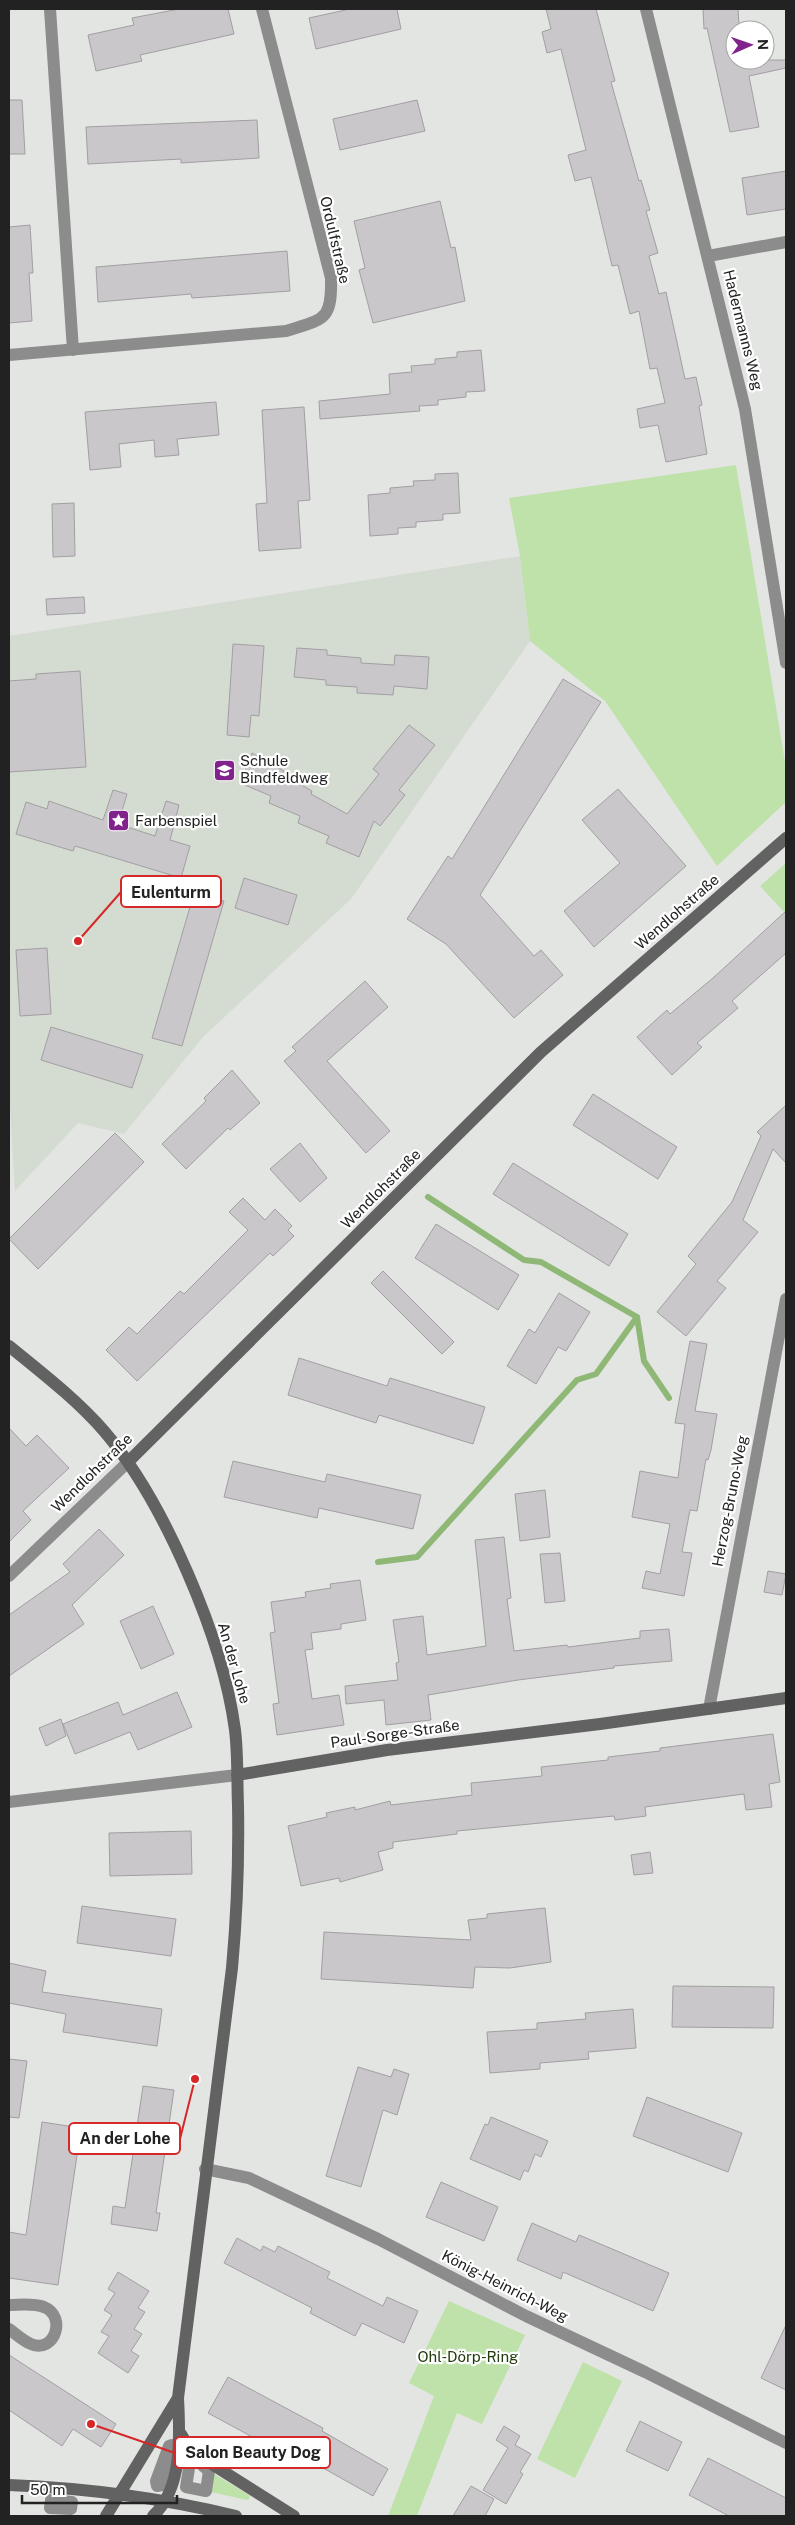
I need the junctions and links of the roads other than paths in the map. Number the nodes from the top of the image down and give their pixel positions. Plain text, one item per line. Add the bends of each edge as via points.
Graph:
1 (50, 9) edge
2 (262, 9) edge
3 (646, 9) edge
4 (786, 242) edge
5 (708, 256) junction
6 (74, 350) junction
7 (9, 355) edge
8 (786, 663) edge
9 (786, 838) edge
10 (786, 1299) edge
11 (9, 1346) edge
12 (128, 1462) junction
13 (9, 1576) edge
14 (786, 1698) edge
15 (709, 1709) junction
16 (237, 1775) junction
17 (9, 1802) edge
18 (206, 2169) junction
19 (9, 2305) edge
20 (9, 2329) edge
21 (178, 2398) junction
22 (180, 2432) junction
23 (786, 2443) edge
24 (9, 2485) edge
25 (120, 2495) junction
26 (164, 2501) junction
27 (106, 2516) edge
28 (152, 2516) edge
29 (236, 2516) edge
30 (294, 2516) edge

1 - 6 street
2 - 6 street, Ordulfstraße via 329,271 331,305 320,321 286,331
3 - 5 street, Hadermanns Weg
4 - 5 street
5 - 8 street, Hadermanns Weg via 746,410
6 - 7 street, Ordulfstraße
9 - 12 street, Wendlohstraße via 542,1052
10 - 15 street, Herzog-Bruno-Weg
11 - 12 street, An der Lohe via 77,1402
12 - 13 street, Wendlohstraße
12 - 16 street, An der Lohe via 184,1566 222,1668 231,1709
14 - 15 street, Paul-Sorge-Straße
15 - 16 street, Paul-Sorge-Straße via 388,1750
16 - 17 street, Paul-Sorge-Straße
16 - 18 street, An der Lohe via 238,1908
18 - 21 street, An der Lohe
18 - 23 street, König-Heinrich-Weg via 249,2178
19 - 20 street via 44,2307 52,2312 57,2322 53,2338 40,2345 32,2345
21 - 22 street, An der Lohe
21 - 25 street, An der Lohe
22 - 26 street, An der Lohe via 178,2467
22 - 30 street via 191,2451
24 - 25 street
25 - 26 street
25 - 27 street, An der Lohe
26 - 28 street, An der Lohe
26 - 29 street

